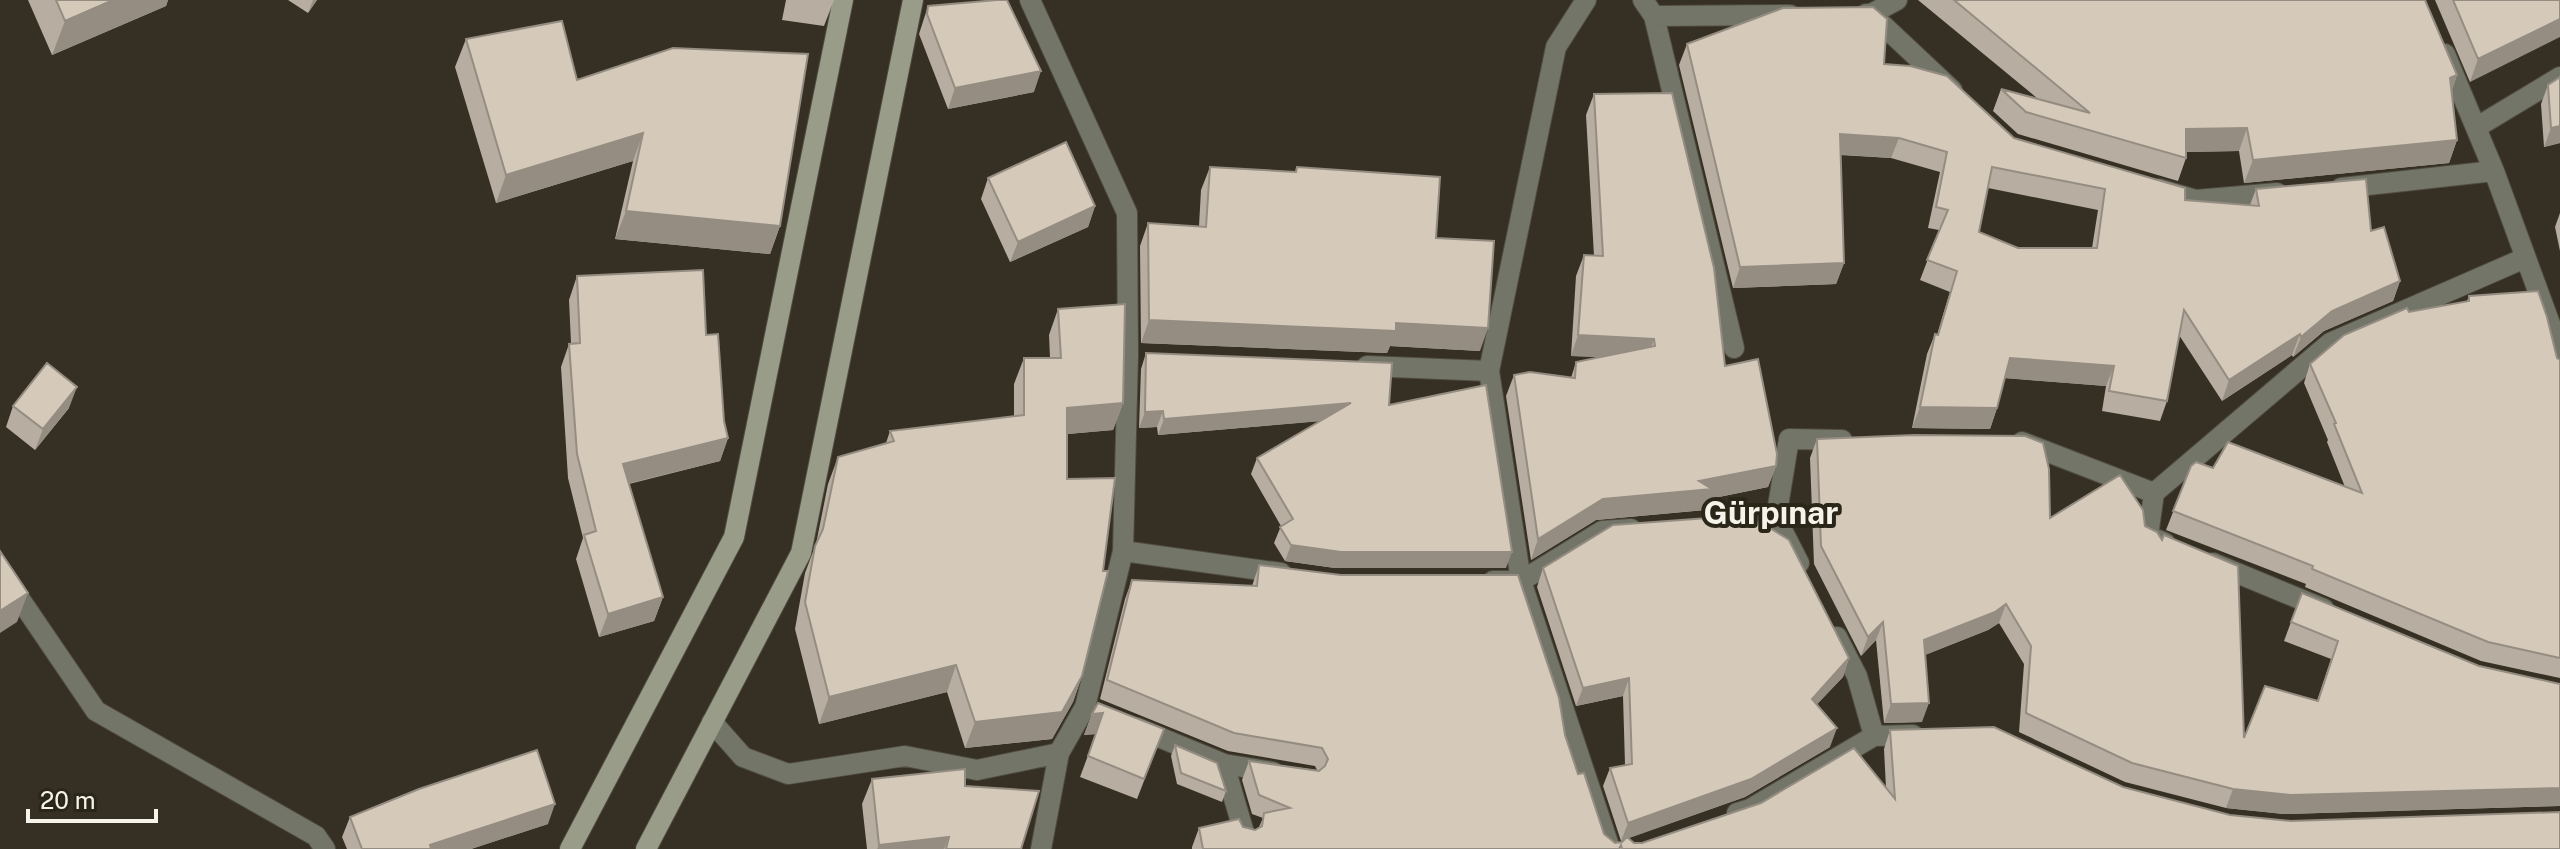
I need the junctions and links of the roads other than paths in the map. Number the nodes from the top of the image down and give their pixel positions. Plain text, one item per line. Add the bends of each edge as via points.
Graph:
1 (843, 0) edge
2 (913, 0) edge
3 (1030, 0) edge
4 (1586, 0) edge
5 (1897, 0) edge
6 (1649, 8) edge
7 (1809, 14) edge
8 (1840, 14) edge
9 (1871, 14) junction
10 (2440, 42) edge
11 (2560, 77) edge
12 (1968, 105) edge
13 (2477, 127) junction
14 (2494, 171) junction
15 (2139, 183) edge
16 (2525, 258) junction
17 (2556, 333) edge
18 (1734, 348) dead end
19 (1348, 365) edge
20 (2560, 369) edge
21 (1489, 371) junction
22 (1867, 440) edge
23 (2006, 441) edge
24 (2154, 493) junction
25 (1776, 518) junction
26 (1713, 523) edge
27 (1649, 527) edge
28 (1123, 551) junction
29 (0, 570) edge
30 (1304, 576) edge
31 (1474, 581) edge
32 (1521, 581) junction
33 (1810, 584) edge
34 (2348, 620) edge
35 (1830, 624) edge
36 (1099, 712) junction
37 (712, 722) junction
38 (1932, 734) edge
39 (1874, 736) junction
40 (1059, 753) junction
41 (1224, 764) junction
42 (1294, 775) edge
43 (1720, 819) edge
44 (1245, 836) edge
45 (325, 849) edge
46 (570, 849) edge
47 (646, 849) edge
48 (1041, 849) edge
49 (1610, 849) edge

1 - 46 main road via 734,537
2 - 37 main road via 801,553
3 - 28 street via 1127,213 1136,356
4 - 21 street via 1556,47
5 - 9 street
6 - 7 street
6 - 18 street
8 - 9 street
9 - 12 street
10 - 13 street
11 - 13 street
13 - 14 street
14 - 15 street via 2196,200
14 - 16 street
16 - 17 street
16 - 24 street via 2330,343
17 - 20 street
19 - 21 street
21 - 32 street
22 - 25 street via 1789,439
23 - 24 street via 2021,442
24 - 34 street via 2148,536
25 - 26 street
25 - 33 street
27 - 32 street via 1602,531
28 - 30 street
28 - 36 street
29 - 45 street via 96,711 316,836
31 - 32 street
32 - 49 street
35 - 39 street via 1857,676
36 - 40 street
36 - 41 street
37 - 40 street via 743,757 788,774 905,756 977,770
37 - 47 main road
38 - 39 street
39 - 43 street via 1750,809
40 - 48 street
41 - 42 street
41 - 44 street

